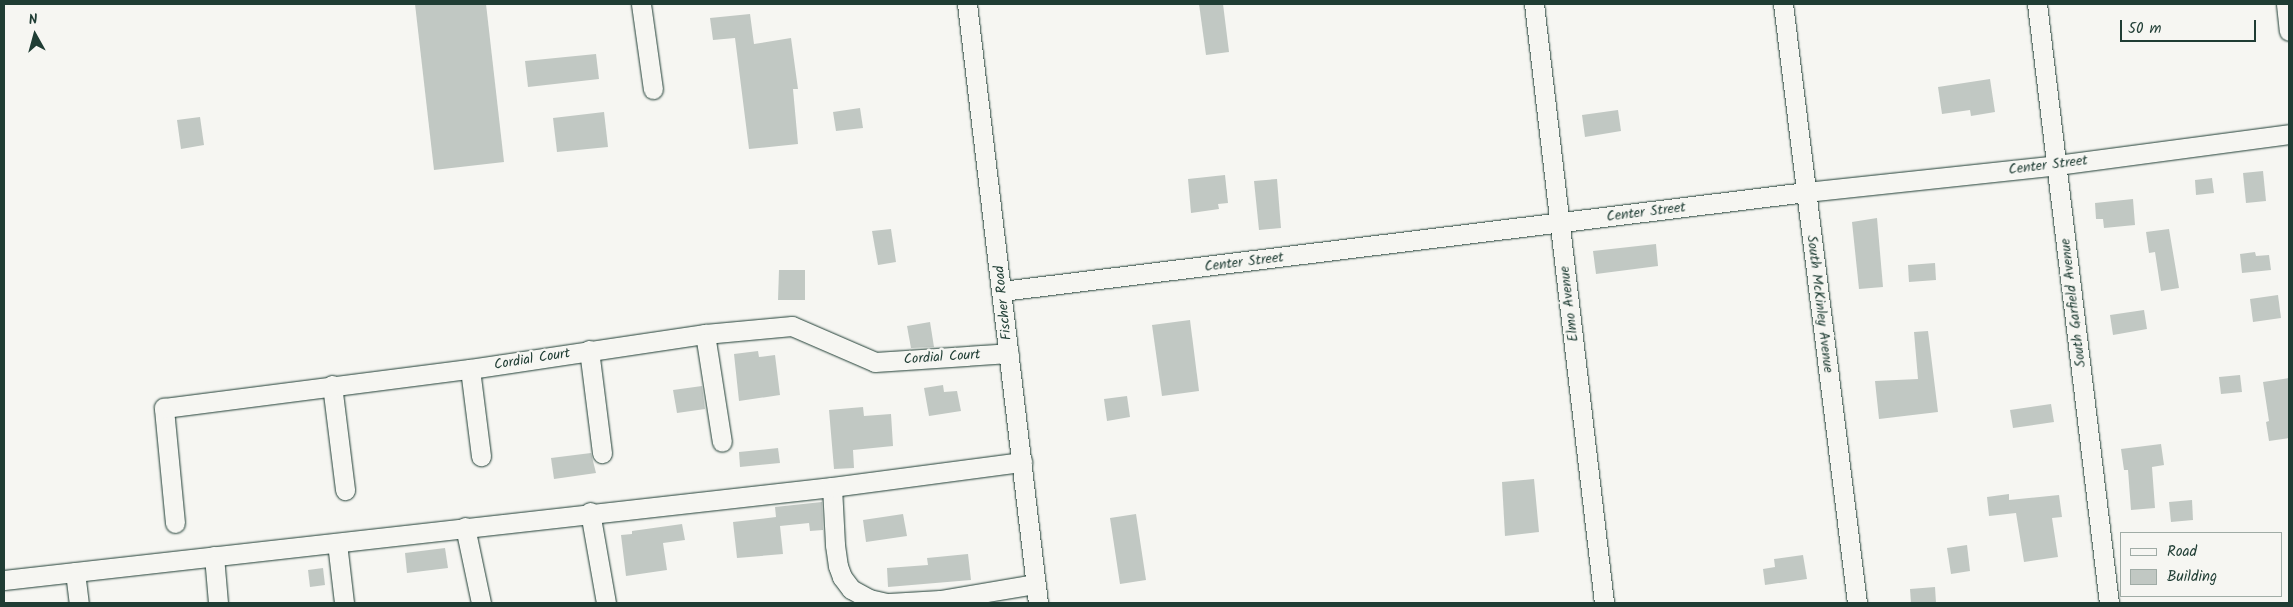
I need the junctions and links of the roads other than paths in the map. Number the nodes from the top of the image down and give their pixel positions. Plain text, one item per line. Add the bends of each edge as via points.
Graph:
1 (641, 4) edge
2 (967, 4) edge
3 (1534, 4) edge
4 (1783, 4) edge
5 (2037, 4) edge
6 (2286, 4) edge
7 (2289, 31) edge
8 (653, 89) dead end
9 (2289, 134) edge
10 (2057, 165) junction
11 (1806, 192) junction
12 (1559, 223) junction
13 (1002, 291) junction
14 (705, 334) junction
15 (589, 350) junction
16 (1009, 353) junction
17 (470, 369) junction
18 (332, 385) junction
19 (722, 442) dead end
20 (602, 453) dead end
21 (481, 456) dead end
22 (1022, 462) junction
23 (832, 487) junction
24 (345, 490) dead end
25 (590, 512) junction
26 (175, 523) dead end
27 (464, 527) junction
28 (337, 543) junction
29 (214, 556) junction
30 (75, 572) junction
31 (4, 580) edge
32 (1036, 584) junction
33 (79, 603) edge
34 (218, 603) edge
35 (344, 603) edge
36 (481, 603) edge
37 (606, 603) edge
38 (888, 603) edge
39 (1038, 603) edge
40 (1604, 603) edge
41 (1857, 603) edge
42 (2109, 603) edge

1 - 8 street
2 - 13 street, Fischer Road
3 - 12 street, Elmo Avenue
4 - 11 street, South McKinley Avenue
5 - 10 street, South Garfield Avenue
6 - 7 street
9 - 10 street, Center Street
10 - 11 street, Center Street
10 - 42 street, South Garfield Avenue
11 - 12 street, Center Street
11 - 41 street, South McKinley Avenue
12 - 13 street, Center Street
12 - 40 street, Elmo Avenue
13 - 16 street, Fischer Road
14 - 15 street, Cordial Court
14 - 16 street, Cordial Court via 792,326 875,362
14 - 19 street
15 - 17 street, Cordial Court
15 - 20 street
16 - 22 street, Fischer Road
17 - 18 street, Cordial Court
17 - 21 street
18 - 24 street
18 - 26 street, Cordial Court via 164,408
22 - 23 street
22 - 32 street, Fischer Road
23 - 25 street
23 - 38 street via 838,566 851,589 869,599
25 - 27 street
25 - 37 street
27 - 28 street
27 - 36 street
28 - 29 street
28 - 35 street
29 - 30 street
29 - 34 street
30 - 31 street
30 - 33 street
32 - 38 street via 940,600
32 - 39 street, Fischer Road

